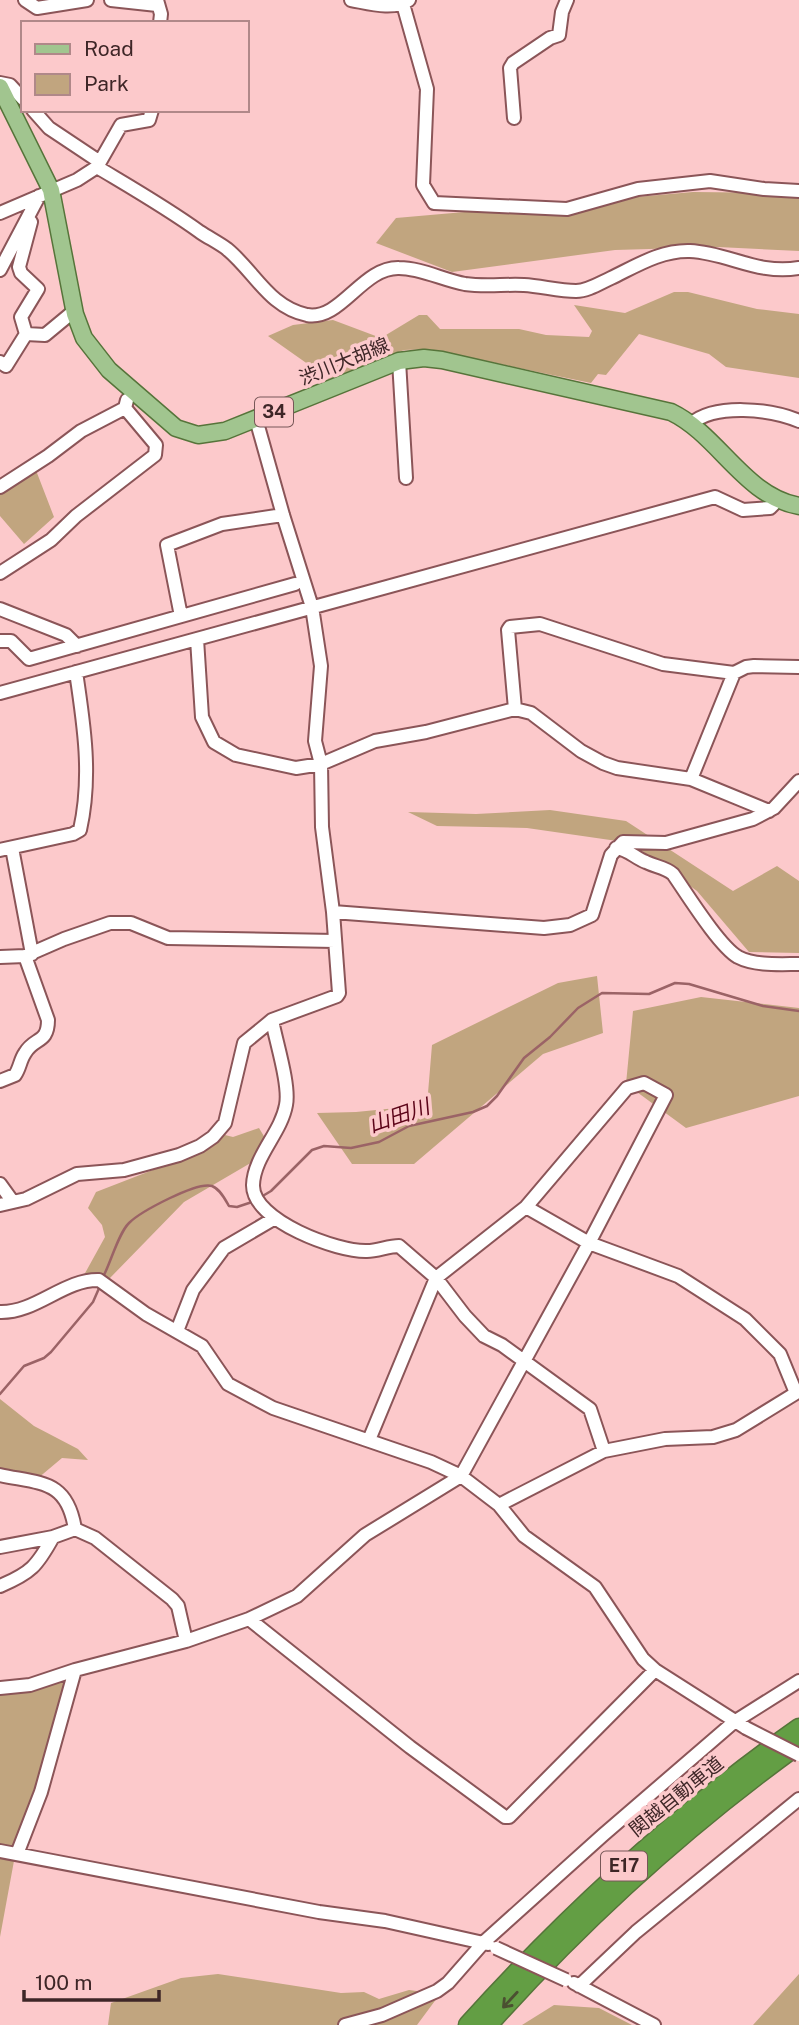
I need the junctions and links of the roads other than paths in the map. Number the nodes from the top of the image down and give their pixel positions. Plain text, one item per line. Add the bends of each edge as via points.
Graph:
1 (25, 0) edge
2 (87, 0) edge
3 (111, 0) edge
4 (351, 0) edge
5 (567, 0) edge
6 (157, 2) edge
7 (406, 2) edge
8 (160, 21) edge
9 (0, 85) edge
10 (21, 97) edge
11 (35, 112) edge
12 (151, 112) edge
13 (514, 118) dead end
14 (99, 164) junction
15 (799, 191) edge
16 (45, 193) junction
17 (0, 213) edge
18 (28, 218) junction
19 (799, 268) edge
20 (0, 270) edge
21 (74, 312) junction
22 (26, 334) junction
23 (399, 361) junction
24 (0, 362) edge
25 (129, 388) junction
26 (125, 408) junction
27 (256, 419) junction
28 (799, 421) edge
29 (691, 424) junction
30 (406, 478) dead end
31 (0, 487) edge
32 (778, 500) junction
33 (799, 506) edge
34 (283, 515) junction
35 (0, 573) edge
36 (295, 584) dead end
37 (312, 607) junction
38 (0, 609) edge
39 (181, 616) junction
40 (197, 639) junction
41 (0, 641) edge
42 (77, 646) junction
43 (799, 667) edge
44 (76, 672) junction
45 (734, 673) junction
46 (0, 693) edge
47 (514, 709) junction
48 (321, 764) junction
49 (691, 779) junction
50 (799, 781) edge
51 (769, 811) junction
52 (615, 848) junction
53 (6, 849) edge
54 (333, 912) junction
55 (335, 941) junction
56 (28, 955) junction
57 (0, 957) edge
58 (799, 964) edge
59 (272, 1020) junction
60 (0, 1082) edge
61 (0, 1184) edge
62 (7, 1203) edge
63 (526, 1207) junction
64 (275, 1218) junction
65 (589, 1243) junction
66 (436, 1278) junction
67 (0, 1312) edge
68 (177, 1331) junction
69 (524, 1362) junction
70 (369, 1440) junction
71 (604, 1451) junction
72 (0, 1475) edge
73 (461, 1476) junction
74 (499, 1505) junction
75 (75, 1529) junction
76 (53, 1537) junction
77 (0, 1547) edge
78 (0, 1587) edge
79 (249, 1619) junction
80 (186, 1642) junction
81 (75, 1670) junction
82 (656, 1670) junction
83 (799, 1681) edge
84 (0, 1688) edge
85 (740, 1725) junction
86 (799, 1727) edge
87 (799, 1744) edge
88 (799, 1755) edge
89 (799, 1799) edge
90 (0, 1851) edge
91 (17, 1854) junction
92 (490, 1945) junction
93 (579, 1986) junction
94 (345, 2025) edge
95 (468, 2025) edge
96 (488, 2025) edge
97 (654, 2025) edge

1 - 2 street via 37,8
3 - 6 street
4 - 7 street via 383,5
5 - 13 street via 559,35 510,68
6 - 8 street
7 - 15 street via 427,89 423,185 434,202 568,209 638,189 710,181
9 - 10 street via 10,85
9 - 16 main road, 渋川大胡線 / 34
11 - 14 street via 48,128
12 - 14 street via 149,120 121,125
14 - 16 street via 77,180
14 - 19 street via 226,248 269,296 288,309 309,315 321,314 370,277 395,268 483,287 523,285 579,291 654,257 688,251 757,268
16 - 17 street
16 - 18 street
16 - 21 main road, 渋川大胡線 / 34
18 - 20 street
18 - 22 street via 31,222 19,267 38,289 21,317
21 - 22 street via 45,335
21 - 25 main road, 渋川大胡線 / 34 via 94,354
22 - 24 street via 6,366
23 - 27 main road, 渋川大胡線 / 34
23 - 29 main road, 渋川大胡線 / 34 via 424,358 461,363 671,412
23 - 30 street
25 - 26 street
25 - 27 main road, 渋川大胡線 / 34 via 187,433 211,434
26 - 31 street via 81,430
26 - 35 street via 156,445 155,455 51,540
27 - 34 street
28 - 29 street via 782,414 721,410 701,415
29 - 32 main road, 渋川大胡線 / 34
32 - 33 main road, 34
32 - 37 street via 770,508 743,510 715,497
34 - 37 street
34 - 39 street via 222,524 167,545
36 - 39 street
37 - 40 street
37 - 48 street via 321,666 315,732
38 - 42 street via 66,635
39 - 42 street
40 - 44 street
40 - 48 street via 202,717 214,742 236,755 296,768
41 - 42 street via 11,641 29,659
43 - 45 street via 754,666
44 - 46 street
44 - 53 street via 86,740 86,801 80,830
45 - 47 street via 663,664 540,624 510,627
45 - 49 street
47 - 48 street via 375,741
47 - 49 street via 531,713 603,763
48 - 54 street via 322,827
49 - 51 street
50 - 51 street
51 - 52 street via 666,843 623,842
52 - 54 street via 592,915 570,925 544,928
52 - 58 street via 673,874 725,946 738,956
53 - 56 street
54 - 55 street
55 - 56 street via 168,938 131,923 110,923
55 - 59 street via 337,996
56 - 57 street
56 - 60 street via 48,1032 28,1049 15,1075
59 - 62 street via 244,1043 225,1123 207,1142 124,1170 77,1174 38,1194
59 - 64 street via 286,1107 253,1185
61 - 62 street
63 - 65 street
63 - 65 street via 627,1088 644,1083 666,1095
63 - 66 street
64 - 66 street via 331,1246 368,1252 399,1246
64 - 68 street via 225,1248 193,1290
65 - 69 street
65 - 71 street via 678,1276 745,1319 780,1354 796,1393 736,1430 713,1437 665,1439
66 - 69 street via 484,1336
66 - 70 street
67 - 68 street via 35,1304 79,1282 99,1280
68 - 70 street via 202,1346 228,1384 273,1408
69 - 71 street via 590,1409
69 - 73 street
70 - 73 street
71 - 74 street
72 - 75 street via 58,1491 67,1499
73 - 74 street
73 - 79 street via 365,1535 297,1596
74 - 82 street via 524,1536 595,1587 643,1659
75 - 76 street
75 - 80 street via 95,1538 172,1599 178,1606
76 - 77 street
76 - 78 street via 39,1563
79 - 80 street
79 - 82 street via 410,1747 509,1818
80 - 81 street
81 - 84 street via 30,1685
81 - 91 street via 41,1791
82 - 85 street
83 - 85 street
85 - 88 street, bridge
85 - 92 street via 603,1835
86 - 95 highway, 関越自動車道 / E17 via 711,1792 622,1868
87 -> 96 highway, 関越自動車道 / E17 via 634,1876
89 - 93 street via 646,1924
90 - 91 street
91 - 92 street via 385,1921
92 - 93 street, bridge
92 - 94 street via 437,1991
93 - 97 street

